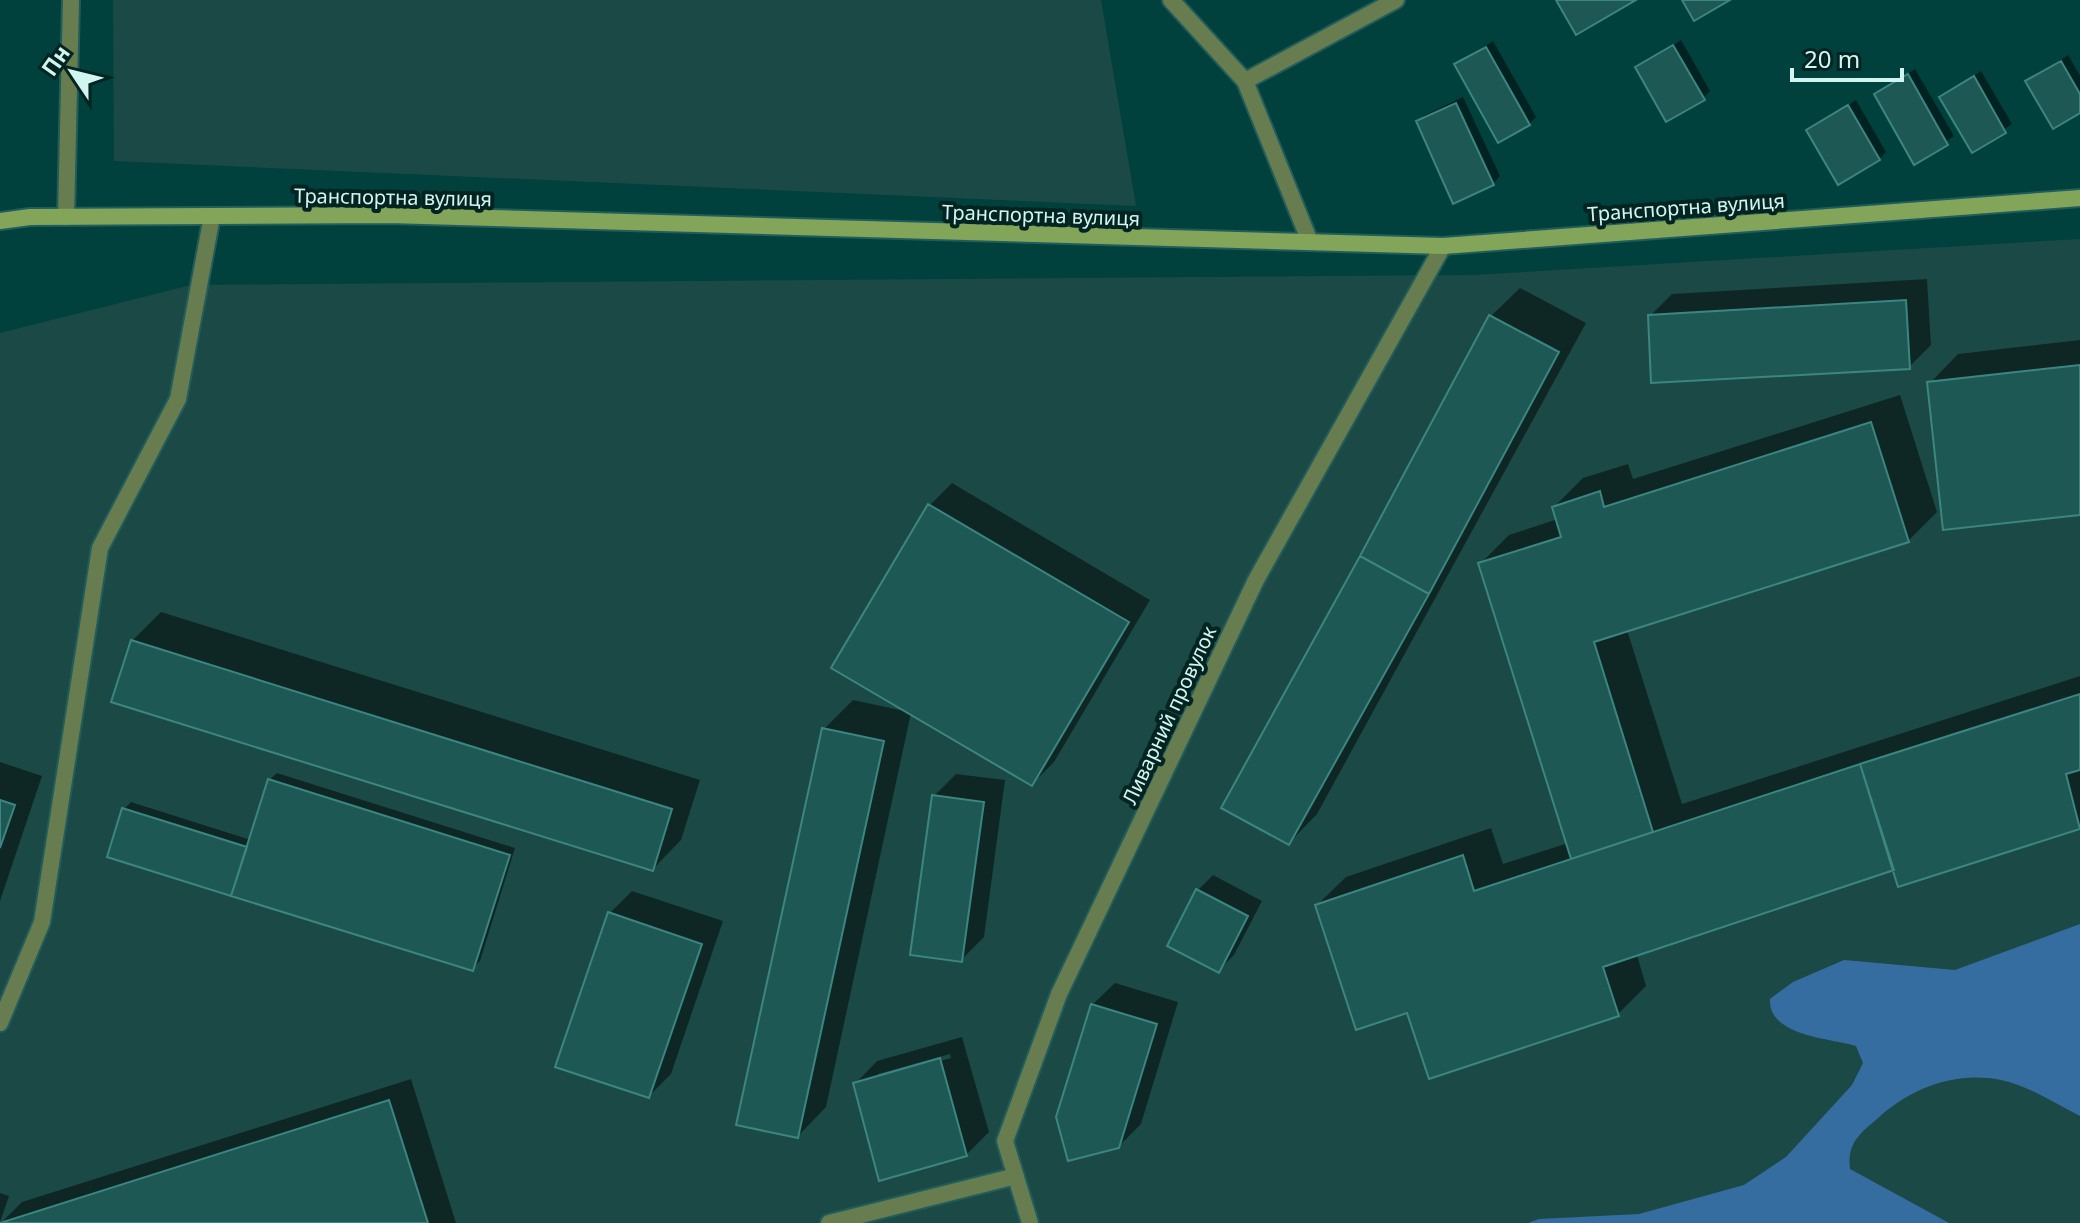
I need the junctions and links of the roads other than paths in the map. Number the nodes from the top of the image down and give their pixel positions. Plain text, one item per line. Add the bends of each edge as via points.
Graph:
1 (71, 0) edge
2 (1171, 0) edge
3 (1396, 0) edge
4 (1245, 81) junction
5 (2080, 198) edge
6 (212, 216) junction
7 (66, 217) junction
8 (0, 221) edge
9 (1310, 242) junction
10 (1443, 246) junction
11 (0, 1023) edge
12 (1016, 1176) junction
13 (829, 1223) edge
14 (1030, 1223) edge

1 - 7 street
2 - 4 street
3 - 4 street
4 - 9 street
5 - 10 street, Транспортна вулиця
6 - 7 street, Транспортна вулиця
6 - 9 street, Транспортна вулиця via 389,215
6 - 11 street via 178,399 100,548 42,922
7 - 8 street, Транспортна вулиця
9 - 10 street, Транспортна вулиця
10 - 12 street, Ливарний провулок via 1256,580 1059,994 1005,1141
12 - 13 street
12 - 14 street, Ливарний провулок

